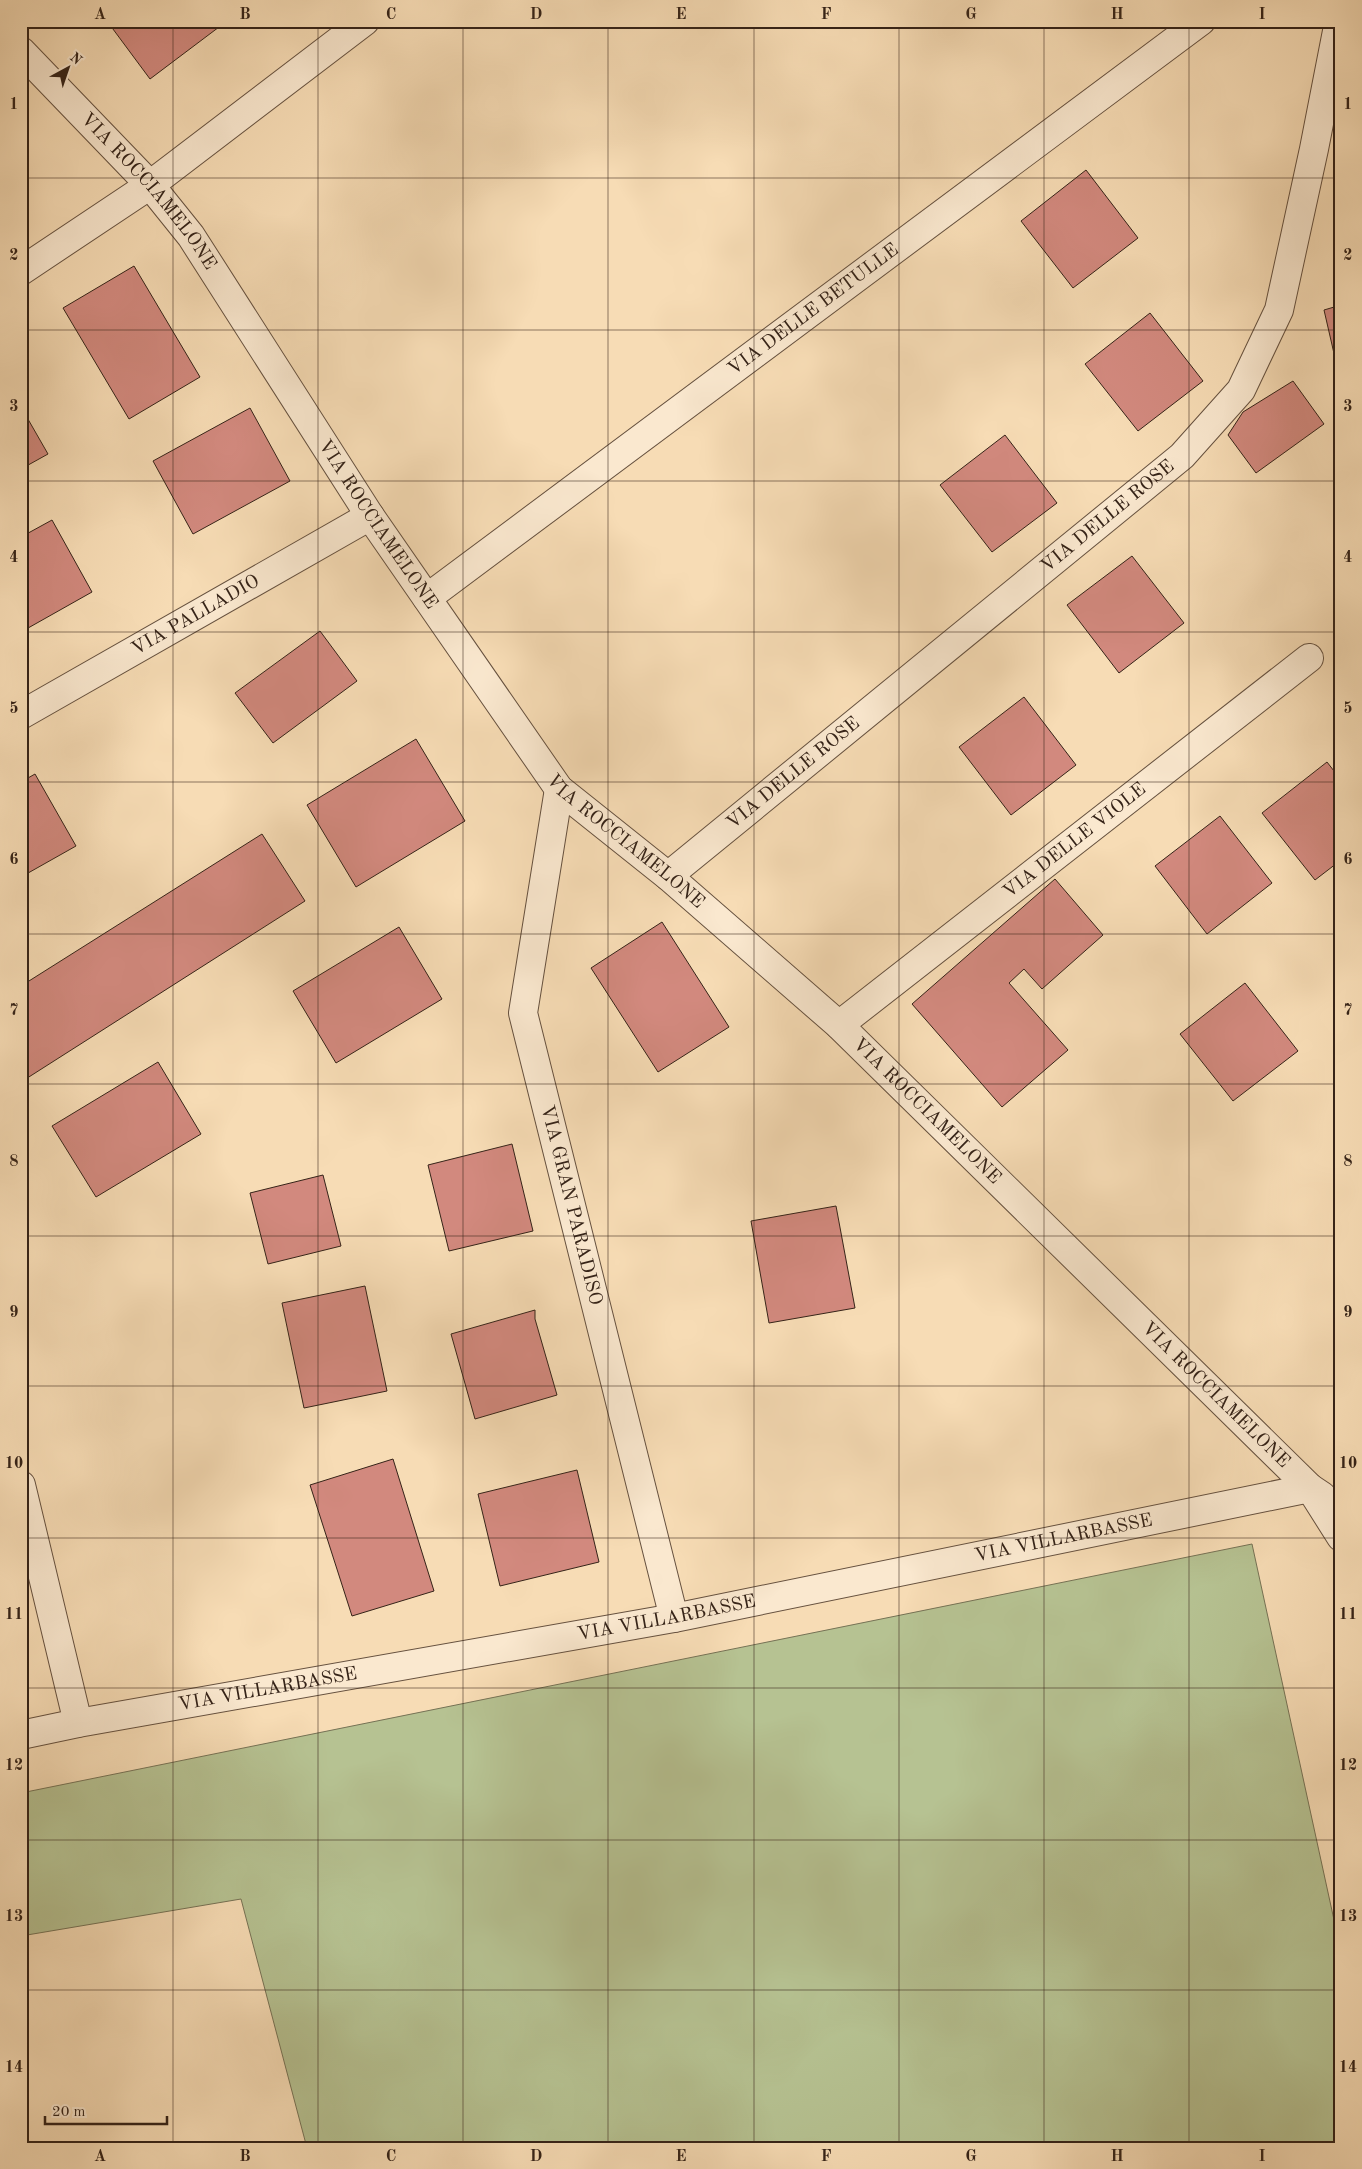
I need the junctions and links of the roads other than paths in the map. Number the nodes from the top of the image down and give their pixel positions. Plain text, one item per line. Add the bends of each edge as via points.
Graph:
1 (365, 21) edge
2 (1201, 21) edge
3 (1339, 21) edge
4 (21, 51) edge
5 (150, 185) junction
6 (21, 271) edge
7 (370, 516) junction
8 (427, 598) junction
9 (1309, 658) dead end
10 (21, 715) edge
11 (559, 789) junction
12 (668, 876) junction
13 (839, 1025) junction
14 (21, 1485) edge
15 (1310, 1488) junction
16 (1341, 1508) edge
17 (1341, 1537) edge
18 (674, 1618) junction
19 (78, 1723) junction
20 (21, 1735) edge

1 - 5 street
2 - 8 street, VIA DELLE BETULLE
3 - 12 street, VIA DELLE ROSE via 1279,310 1241,390 1182,456
4 - 5 street, VIA ROCCIAMELONE
5 - 6 street
5 - 7 street, VIA ROCCIAMELONE via 191,236
7 - 8 street, VIA ROCCIAMELONE
7 - 10 street, VIA PALLADIO
8 - 11 street, VIA ROCCIAMELONE
9 - 13 street, VIA DELLE VIOLE
11 - 12 street, VIA ROCCIAMELONE
11 - 18 street, VIA GRAN PARADISO via 523,1013
12 - 13 street, VIA ROCCIAMELONE
13 - 15 street, VIA ROCCIAMELONE
14 - 19 street
15 - 16 street
15 - 17 street, VIA ROCCIAMELONE
15 - 18 street, VIA VILLARBASSE
18 - 19 street, VIA VILLARBASSE
19 - 20 street, VIA VILLARBASSE

